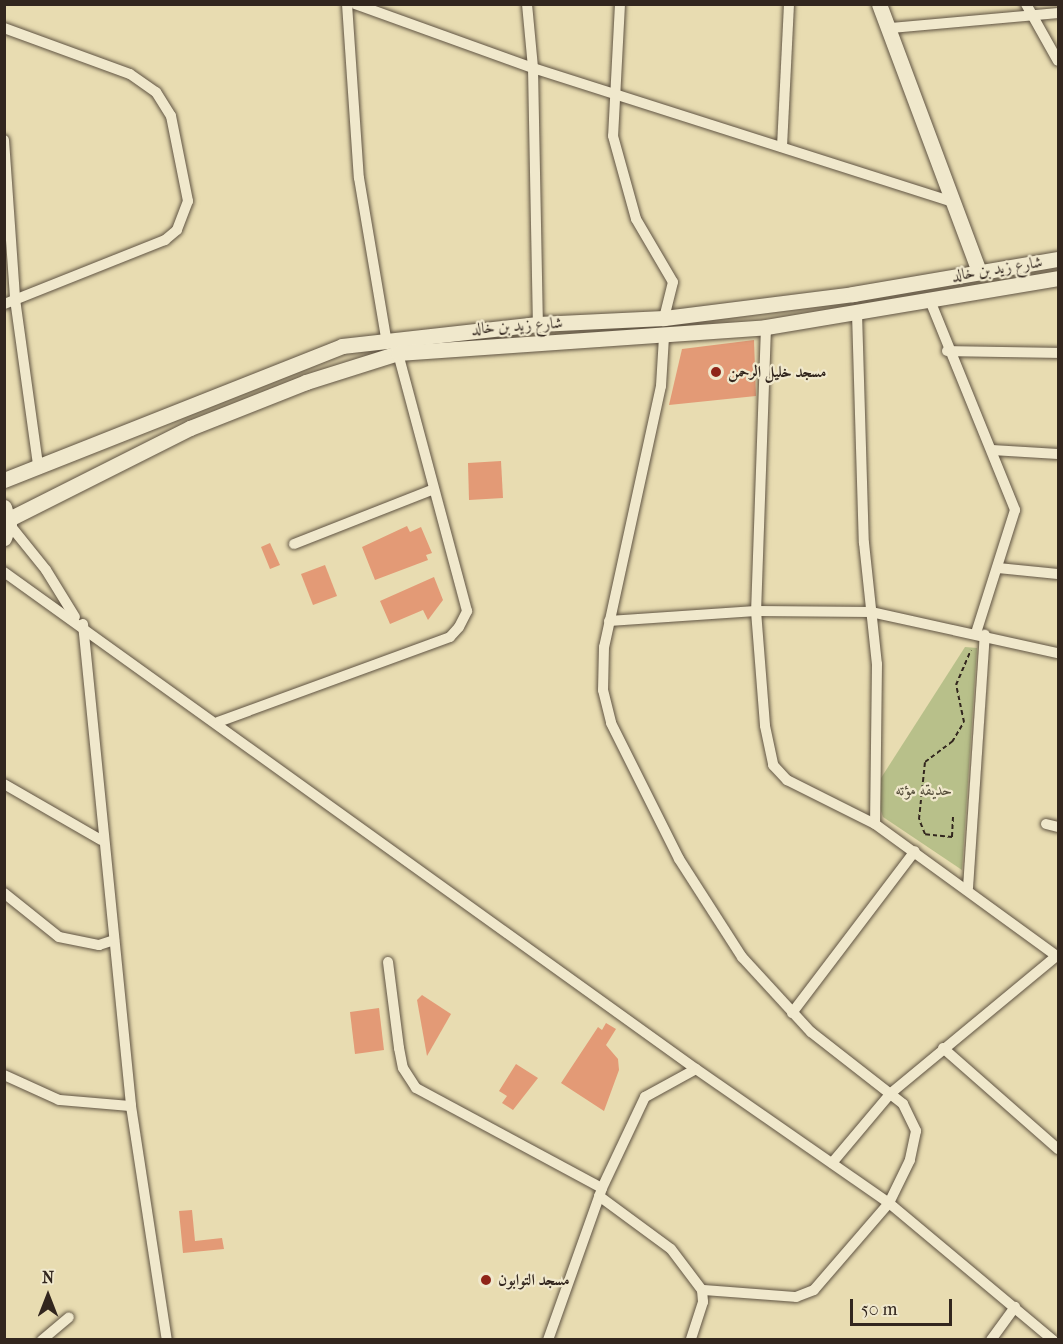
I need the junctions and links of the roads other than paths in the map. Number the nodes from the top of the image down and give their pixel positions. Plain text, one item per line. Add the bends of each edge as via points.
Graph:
1 (347, 4) edge
2 (355, 4) edge
3 (527, 4) edge
4 (620, 4) edge
5 (789, 4) edge
6 (879, 4) edge
7 (1026, 4) edge
8 (1059, 13) edge
9 (1033, 17) junction
10 (4, 28) edge
11 (891, 28) junction
12 (1059, 61) edge
13 (533, 68) junction
14 (613, 94) junction
15 (4, 140) edge
16 (782, 147) junction
17 (951, 201) junction
18 (1059, 259) edge
19 (978, 269) junction
20 (1059, 278) edge
21 (929, 298) junction
22 (10, 302) edge
23 (857, 314) junction
24 (664, 318) junction
25 (538, 324) junction
26 (766, 327) junction
27 (664, 337) junction
28 (386, 338) junction
29 (947, 351) junction
30 (398, 353) junction
31 (1059, 353) edge
32 (992, 450) junction
33 (1059, 454) edge
34 (38, 464) junction
35 (4, 480) edge
36 (434, 489) junction
37 (7, 522) edge
38 (294, 544) dead end
39 (998, 568) junction
40 (4, 572) edge
41 (1059, 574) edge
42 (756, 611) junction
43 (872, 612) junction
44 (609, 621) junction
45 (80, 622) junction
46 (980, 634) junction
47 (1059, 653) edge
48 (218, 722) junction
49 (4, 784) edge
50 (875, 824) junction
51 (1046, 824) dead end
52 (1059, 827) edge
53 (101, 840) junction
54 (915, 851) junction
55 (968, 888) junction
56 (4, 893) edge
57 (114, 940) junction
58 (1058, 956) edge
59 (388, 962) dead end
60 (792, 1013) junction
61 (943, 1048) junction
62 (696, 1069) junction
63 (4, 1075) edge
64 (891, 1093) junction
65 (131, 1106) junction
66 (1059, 1149) edge
67 (832, 1163) junction
68 (601, 1192) junction
69 (889, 1203) junction
70 (702, 1290) junction
71 (1015, 1307) junction
72 (69, 1317) dead end
73 (42, 1340) edge
74 (167, 1340) edge
75 (548, 1340) edge
76 (691, 1340) edge
77 (991, 1340) edge
78 (1053, 1340) edge

1 - 28 street via 359,178
2 - 13 street
3 - 13 street
4 - 14 street
5 - 16 street
6 - 11 main road
7 - 9 street
8 - 9 street
9 - 11 street
9 - 12 street
10 - 22 street via 130,74 156,92 171,116 188,201 177,230 165,240
11 - 17 main road
13 - 14 street
13 - 25 street
14 - 16 street
14 - 24 street via 613,136 629,199 673,282
15 - 22 street
16 - 17 street
17 - 19 main road
18 - 19 main road, شارع زيد بن خالد
19 - 24 main road, شارع زيد بن خالد via 853,294
20 - 21 main road, شارع زيد بن خالد
21 - 23 main road, شارع زيد بن خالد
21 - 29 street
22 - 34 street
23 - 26 main road, شارع زيد بن خالد
23 - 43 street via 864,543
24 - 25 main road, شارع زيد بن خالد
25 - 28 main road, شارع زيد بن خالد
26 - 27 main road, شارع زيد بن خالد
26 - 42 street
27 - 30 main road, شارع زيد بن خالد
27 - 44 street via 661,386
28 - 34 main road, شارع زيد بن خالد via 297,360
29 - 31 street
29 - 32 street
30 - 36 street
30 - 37 main road, شارع زيد بن خالد via 306,382 190,428
32 - 33 street
32 - 39 street via 1015,510
34 - 35 main road, شارع زيد بن خالد
36 - 38 street
36 - 48 street via 466,611 459,627 450,636
37 - 45 street via 46,570
39 - 41 street
39 - 46 street
40 - 45 street
42 - 43 street
42 - 44 street
42 - 50 street via 765,726 773,765 787,780
43 - 46 street
43 - 50 street via 877,664
44 - 60 street via 602,669 611,723 679,859 742,957
45 - 48 street
45 - 53 street
46 - 47 street
46 - 55 street
48 - 62 street
49 - 53 street
50 - 54 street
51 - 52 street
53 - 57 street
54 - 55 street
54 - 60 street
55 - 58 street
56 - 57 street via 59,936 99,945
57 - 65 street
58 - 61 street
59 - 68 street via 403,1068 416,1088
60 - 64 street
61 - 64 street
61 - 66 street
62 - 67 street
62 - 68 street via 645,1097
63 - 65 street via 59,1100
64 - 67 street
64 - 69 street via 910,1111 916,1131 910,1160
65 - 74 street
67 - 69 street
68 - 70 street via 671,1249
68 - 75 street
69 - 70 street via 814,1290 796,1297
69 - 71 street
70 - 76 street via 703,1302
71 - 77 street
71 - 78 street
72 - 73 street

